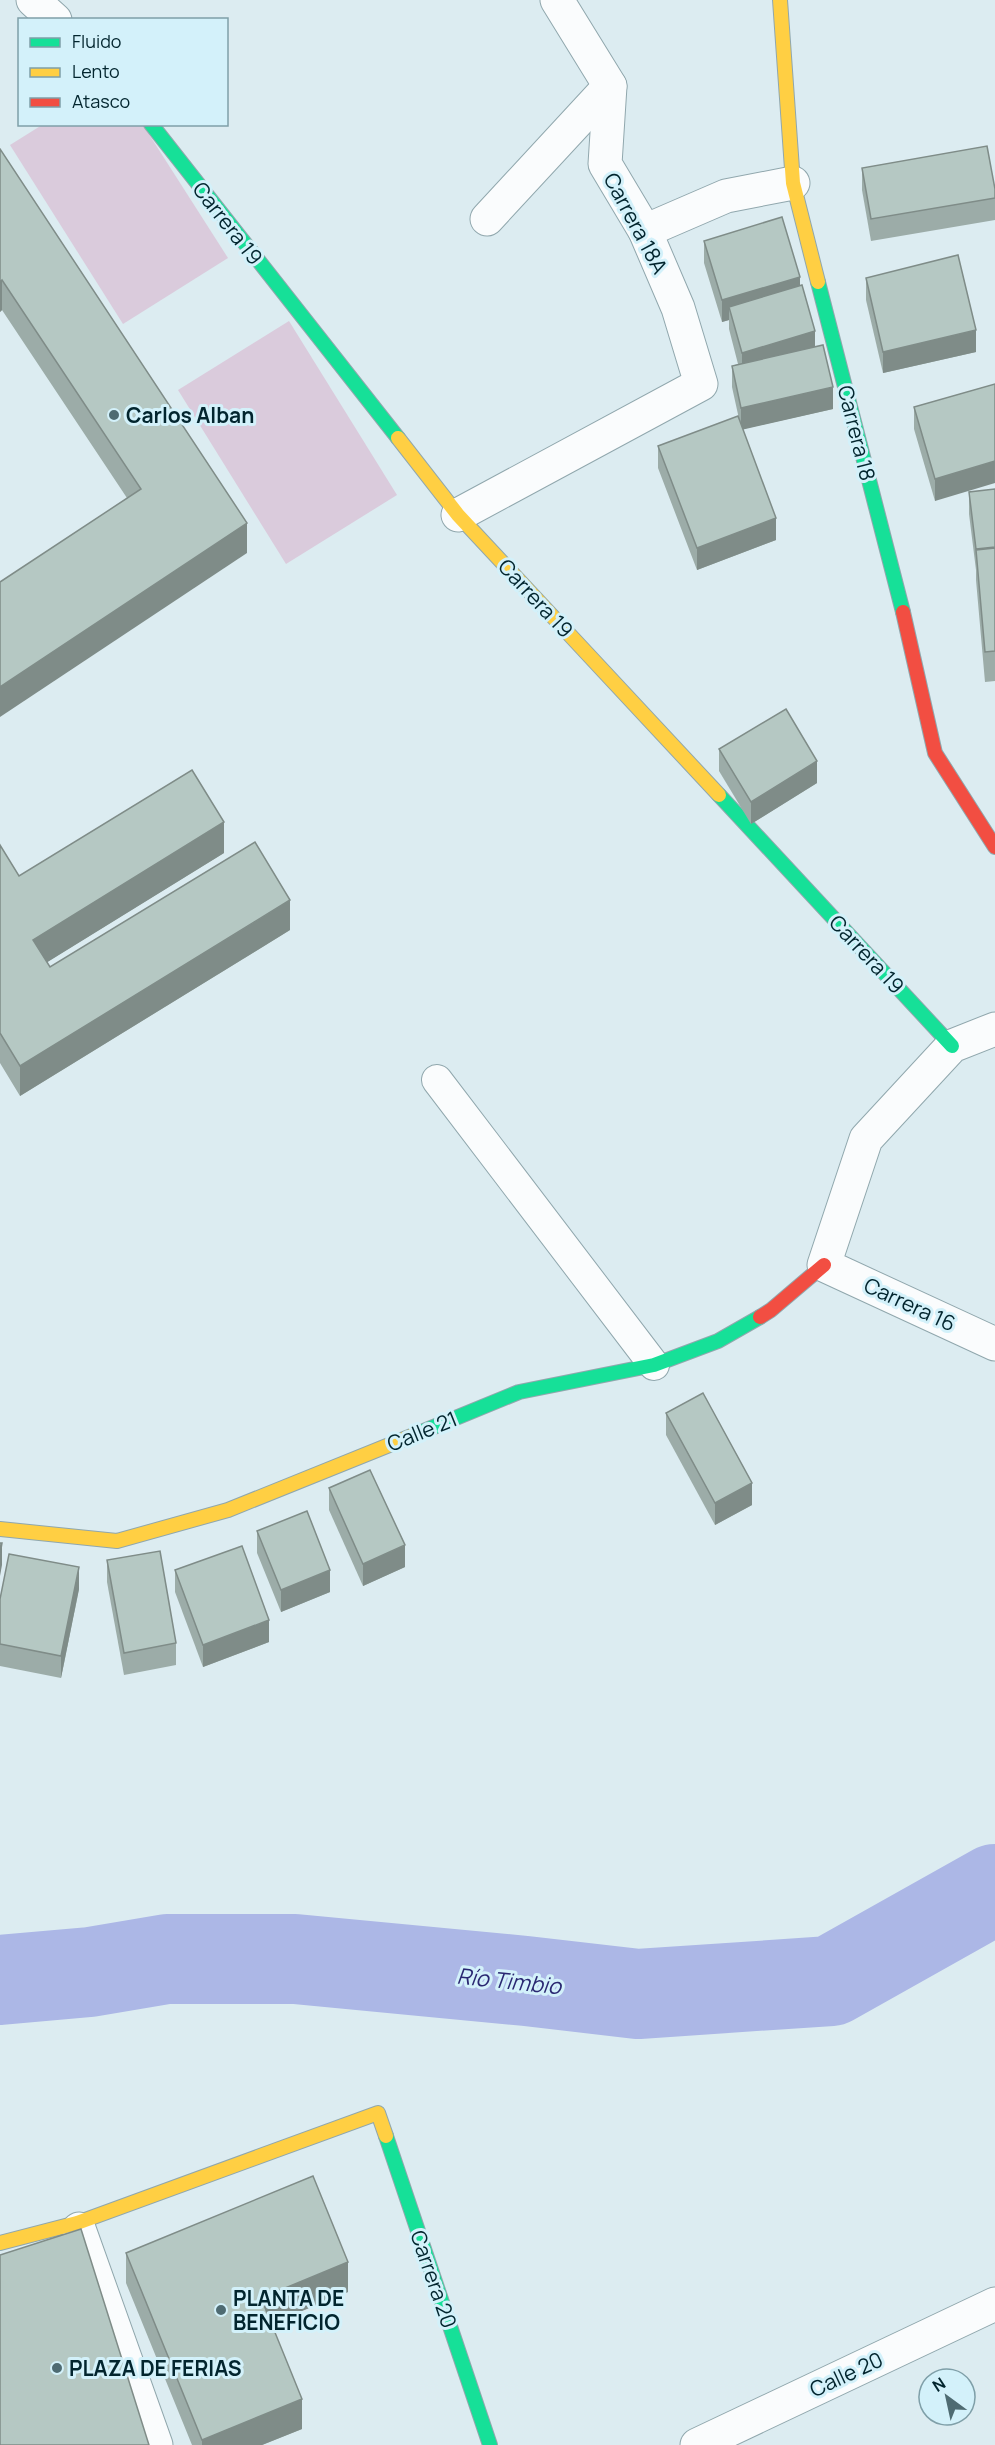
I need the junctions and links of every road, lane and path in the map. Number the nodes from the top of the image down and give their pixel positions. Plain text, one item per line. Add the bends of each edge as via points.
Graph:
1 (33, 0) edge
2 (557, 0) edge
3 (780, 0) edge
4 (53, 18) edge
5 (610, 86) junction
6 (153, 126) edge
7 (793, 183) junction
8 (487, 219) dead end
9 (645, 231) junction
10 (458, 515) junction
11 (995, 847) edge
12 (995, 1029) edge
13 (952, 1046) junction
14 (437, 1080) dead end
15 (824, 1265) junction
16 (995, 1344) edge
17 (654, 1365) junction
18 (0, 1530) edge
19 (77, 2223) junction
20 (0, 2243) edge
21 (995, 2304) edge
22 (156, 2445) edge
23 (490, 2445) edge
24 (697, 2445) edge

1 - 4 street
2 - 5 street
3 - 7 street, Carrera 18
5 - 8 street
5 - 9 street, Carrera 18A via 605,164
6 - 10 street, Carrera 19
7 - 9 street via 726,196
7 - 11 street, Carrera 18 via 907,628 935,753
9 - 10 street, Carrera 18A via 678,308 701,384
10 - 13 street, Carrera 19
12 - 13 street
13 - 15 street via 866,1139
14 - 17 lane
15 - 16 street, Carrera 16
15 - 17 street, Calle 21 via 771,1310 718,1341
17 - 18 street, Calle 21 via 519,1392 228,1510 117,1541
19 - 20 street
19 - 22 street
19 - 23 street, Carrera 20 via 378,2113
21 - 24 street, Calle 20

